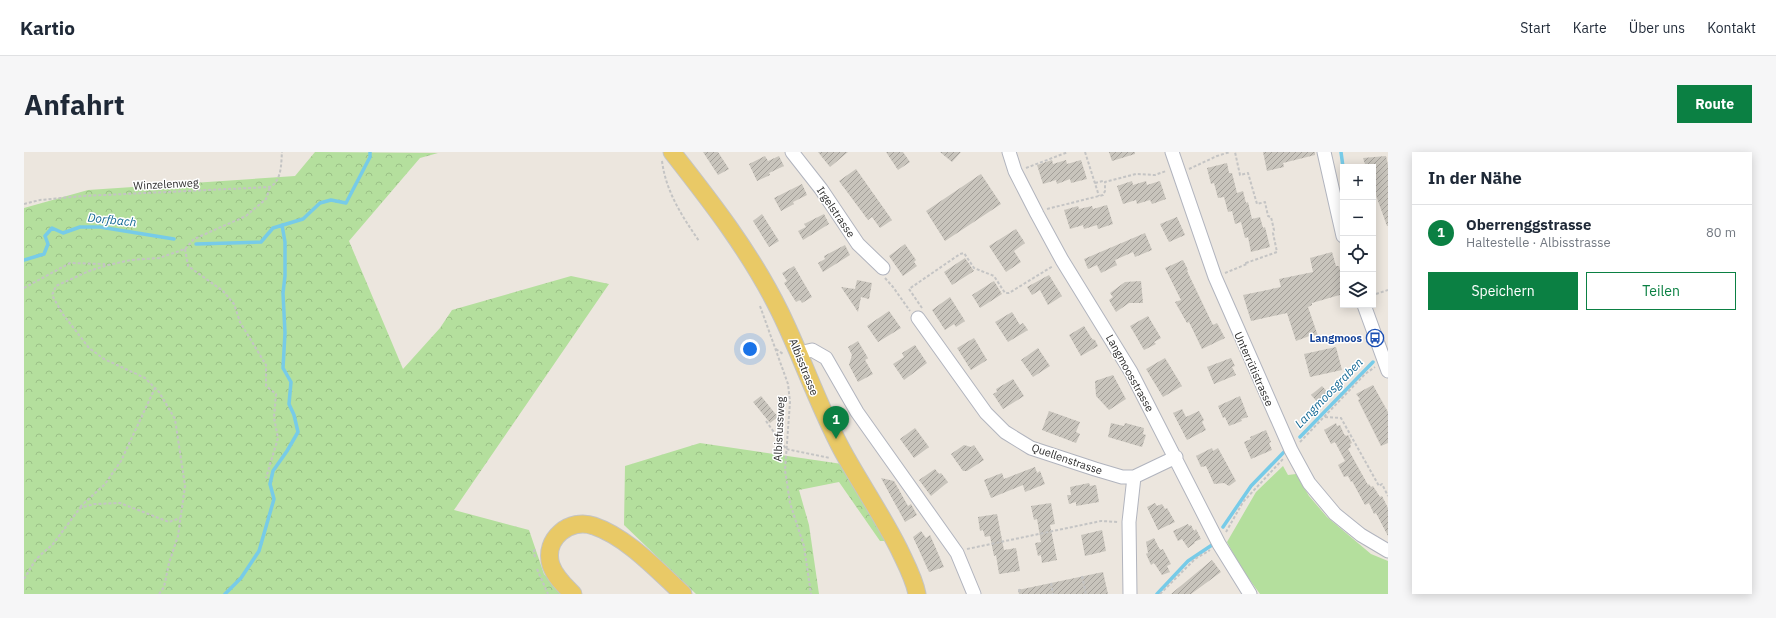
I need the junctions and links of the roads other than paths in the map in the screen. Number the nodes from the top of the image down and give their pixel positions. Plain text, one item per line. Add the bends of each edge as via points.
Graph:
1 (792, 152) edge
2 (1009, 152) edge
3 (1172, 152) edge
4 (1324, 152) edge
5 (667, 158) edge
6 (1340, 223) edge
7 (883, 268) road end
8 (1365, 308) edge
9 (920, 313) road end
10 (799, 353) junction
11 (1386, 367) edge
12 (1176, 457) junction
13 (1134, 477) junction
14 (1388, 551) edge
15 (573, 594) edge
16 (683, 594) edge
17 (916, 594) edge
18 (974, 594) edge
19 (1130, 594) edge
20 (1250, 594) edge

1 - 7 street, Irgelstrasse via 822,189 858,244
2 - 12 street, Langmoosstrasse via 1015,172 1062,260 1131,372
3 - 14 street, Unterrütistrasse via 1215,277 1291,450 1309,483 1335,514 1361,535
4 - 6 street
5 - 10 main road, Albisstrasse via 721,215 749,257
8 - 11 street
9 - 13 street, Quellenstrasse via 986,412 1005,432 1031,448 1053,456 1122,476
10 - 17 main road, Albisstrasse via 820,407 893,537 911,574
10 - 18 street via 812,350 826,358 857,412 957,553
12 - 13 street
12 - 20 street, Langmoosstrasse via 1218,544
13 - 19 street via 1129,522
15 - 16 main road via 553,570 550,551 555,537 564,529 583,524 609,533 642,557

